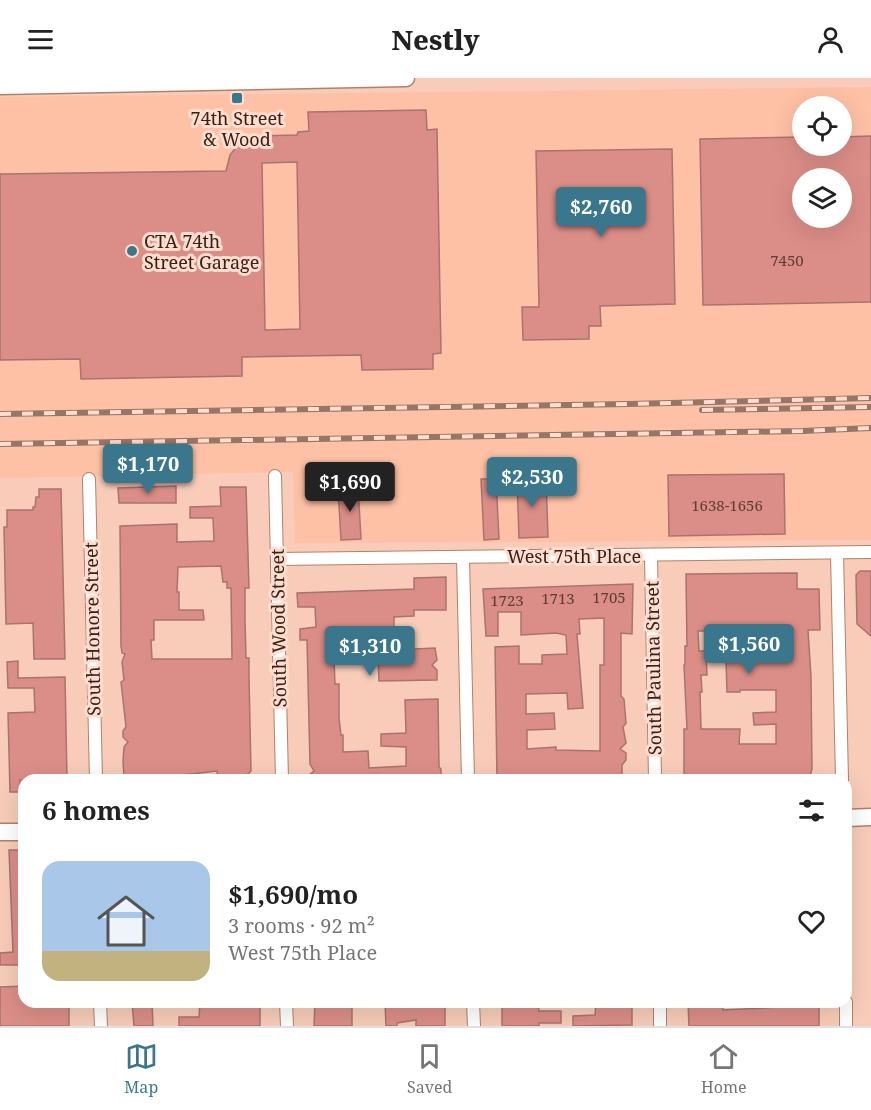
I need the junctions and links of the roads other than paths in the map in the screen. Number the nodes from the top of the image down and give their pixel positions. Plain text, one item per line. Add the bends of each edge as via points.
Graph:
1 (406, 78) edge
2 (270, 79) edge
3 (81, 81) edge
4 (0, 86) edge
5 (275, 476) dead end
6 (89, 479) dead end
7 (837, 552) junction
8 (871, 552) edge
9 (651, 555) junction
10 (463, 557) junction
11 (277, 559) junction
12 (96, 774) edge
13 (282, 774) edge
14 (468, 774) edge
15 (655, 774) edge
16 (842, 774) edge
17 (852, 818) edge
18 (871, 818) edge
19 (0, 832) edge
20 (18, 832) edge
21 (100, 1008) edge
22 (286, 1008) edge
23 (473, 1008) edge
24 (660, 1008) edge
25 (846, 1008) edge
26 (101, 1026) edge
27 (287, 1026) edge
28 (474, 1026) edge
29 (660, 1026) edge
30 (846, 1026) edge

1 - 2 street
2 - 3 street
3 - 4 street
5 - 11 street, South Wood Street
6 - 12 street, South Honore Street
7 - 8 street, West 75th Place
7 - 9 street, West 75th Place
7 - 16 street
9 - 10 street, West 75th Place
9 - 15 street, South Paulina Street
10 - 11 street, West 75th Place
10 - 14 street
11 - 13 street, South Wood Street
17 - 18 street
19 - 20 street
21 - 26 street
22 - 27 street
23 - 28 street
24 - 29 street
25 - 30 street

